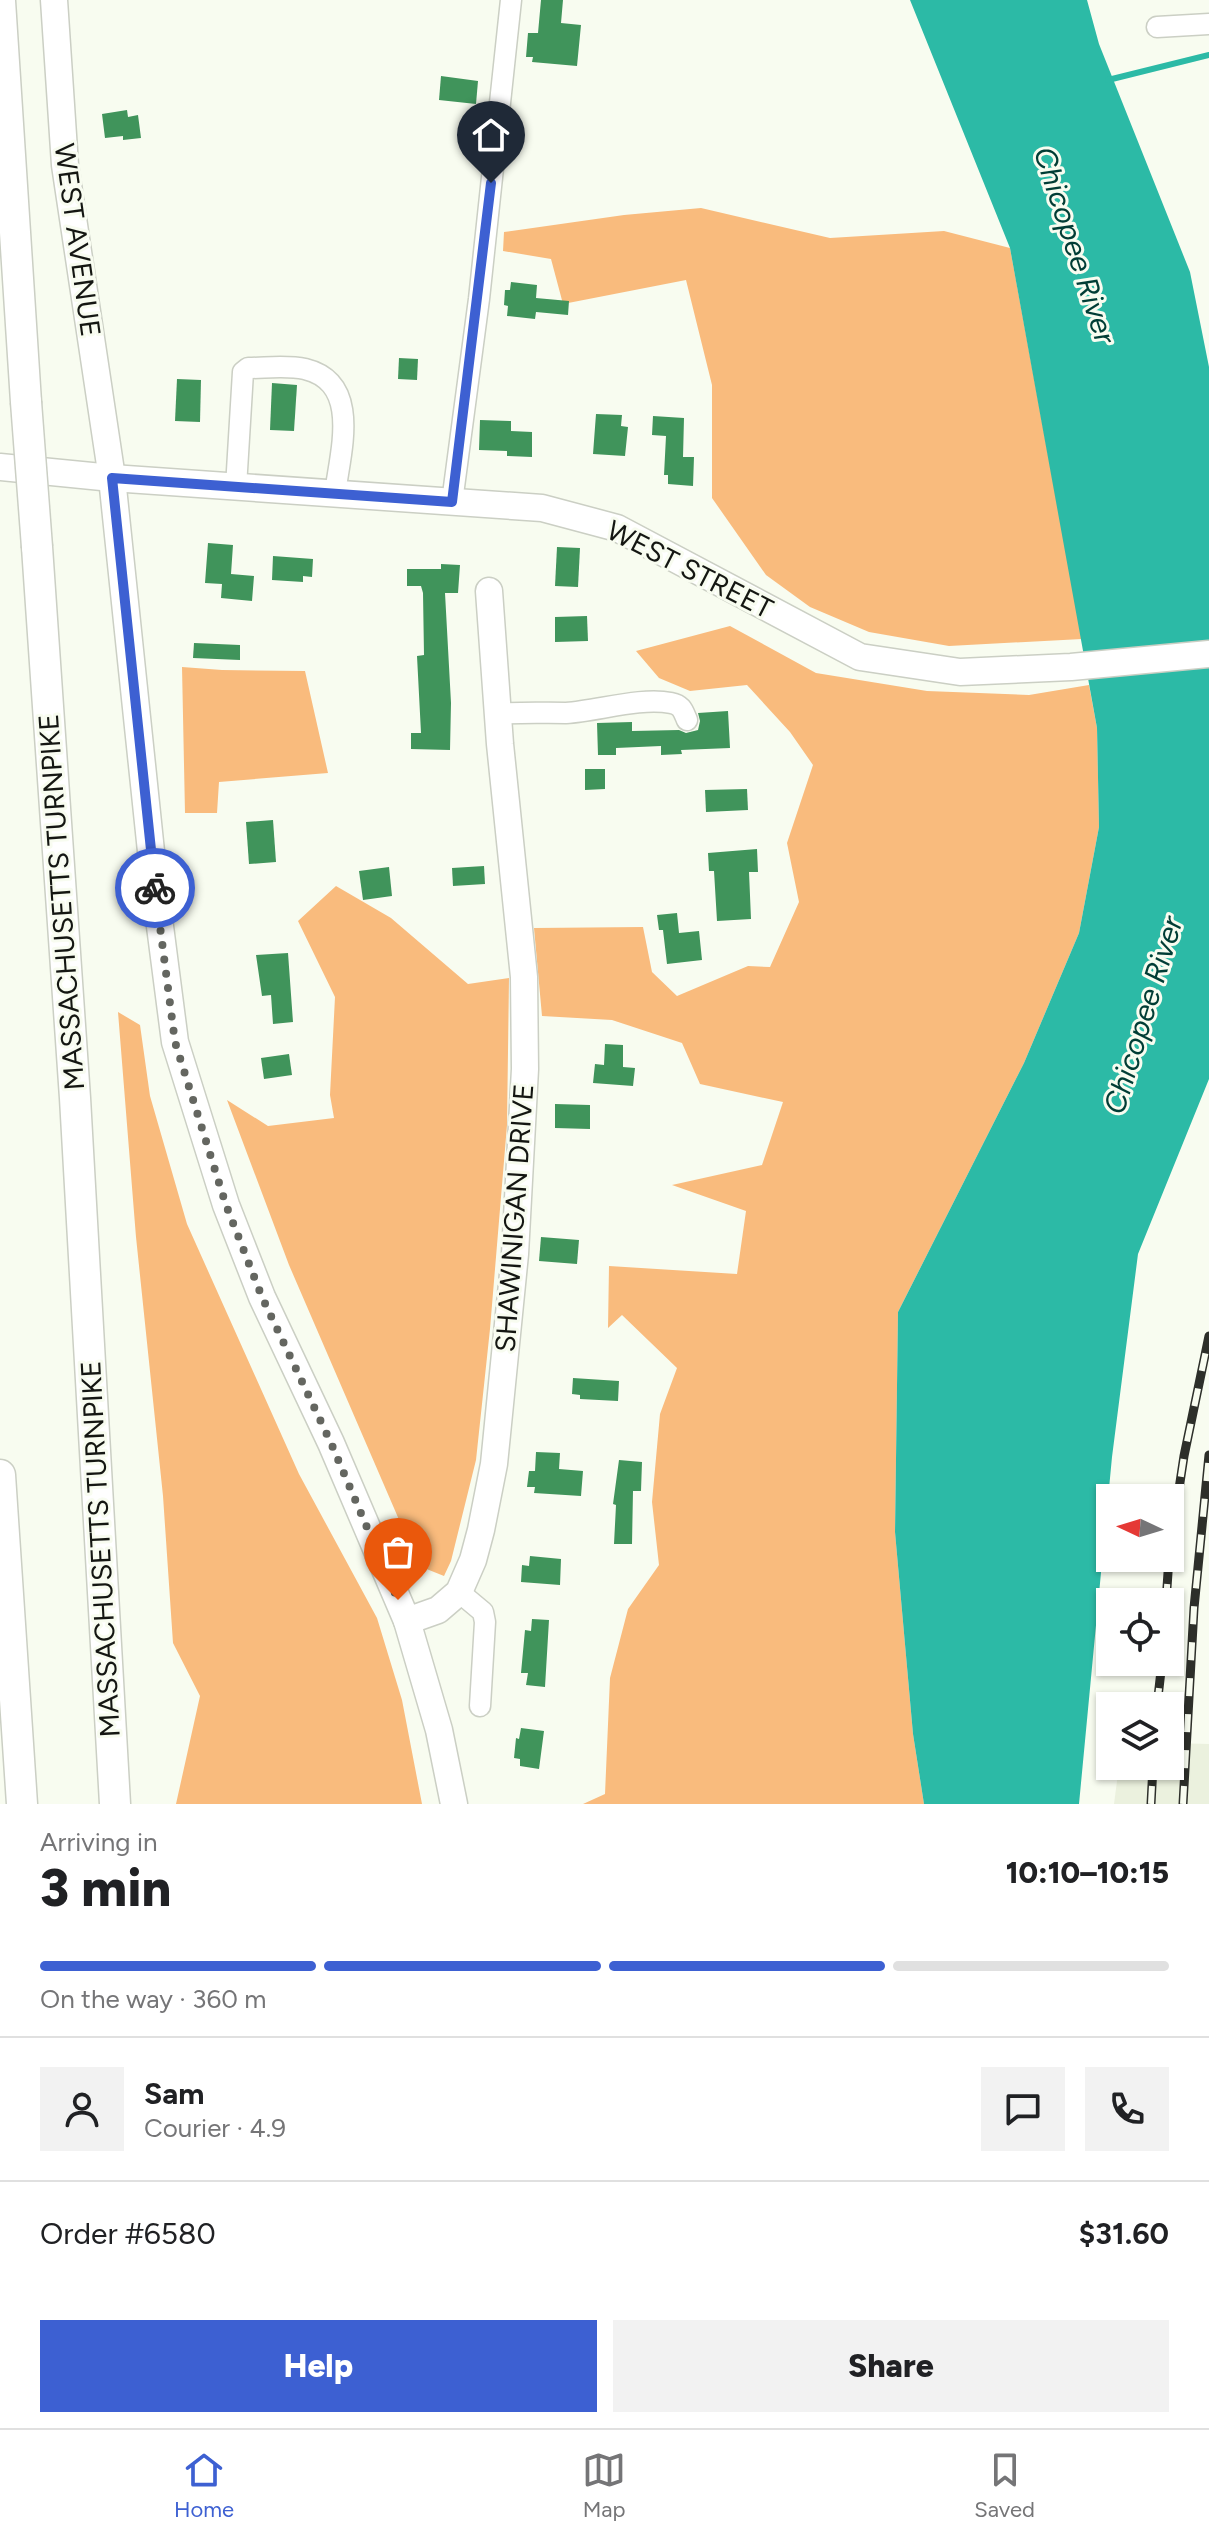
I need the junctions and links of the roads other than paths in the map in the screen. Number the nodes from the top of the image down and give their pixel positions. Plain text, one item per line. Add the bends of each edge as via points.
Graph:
1 (54, 0) edge
2 (511, 0) edge
3 (0, 1) edge
4 (1209, 24) edge
5 (1157, 27) dead end
6 (0, 467) edge
7 (112, 478) junction
8 (236, 487) junction
9 (335, 494) junction
10 (452, 502) junction
11 (489, 591) dead end
12 (1209, 654) edge
13 (498, 714) junction
14 (687, 720) dead end
15 (0, 1475) edge
16 (459, 1592) junction
17 (407, 1621) junction
18 (480, 1706) dead end
19 (22, 1804) edge
20 (115, 1804) edge
21 (454, 1804) edge

1 - 7 main road, WEST AVENUE via 65,165
2 - 10 street
3 - 20 highway, MASSACHUSETTS TURNPIKE, bridge via 75,1098
4 - 5 street
6 - 7 main road, WEST STREET
7 - 8 main road, WEST STREET
7 - 17 main road, WEST AVENUE via 175,1042 226,1205 262,1297
8 - 9 main road, WEST STREET
8 - 9 street via 243,372 301,368 328,382 342,399
9 - 10 main road, WEST STREET
10 - 12 main road, WEST STREET via 542,508 617,528 860,657 960,672
11 - 13 main road, SHAWINIGAN DRIVE
13 - 14 street via 673,703
13 - 16 main road, SHAWINIGAN DRIVE via 524,977 525,1069 515,1254 494,1464 473,1560
15 - 19 highway
16 - 17 main road via 438,1610
16 - 18 street via 483,1612 485,1622
17 - 21 main road

